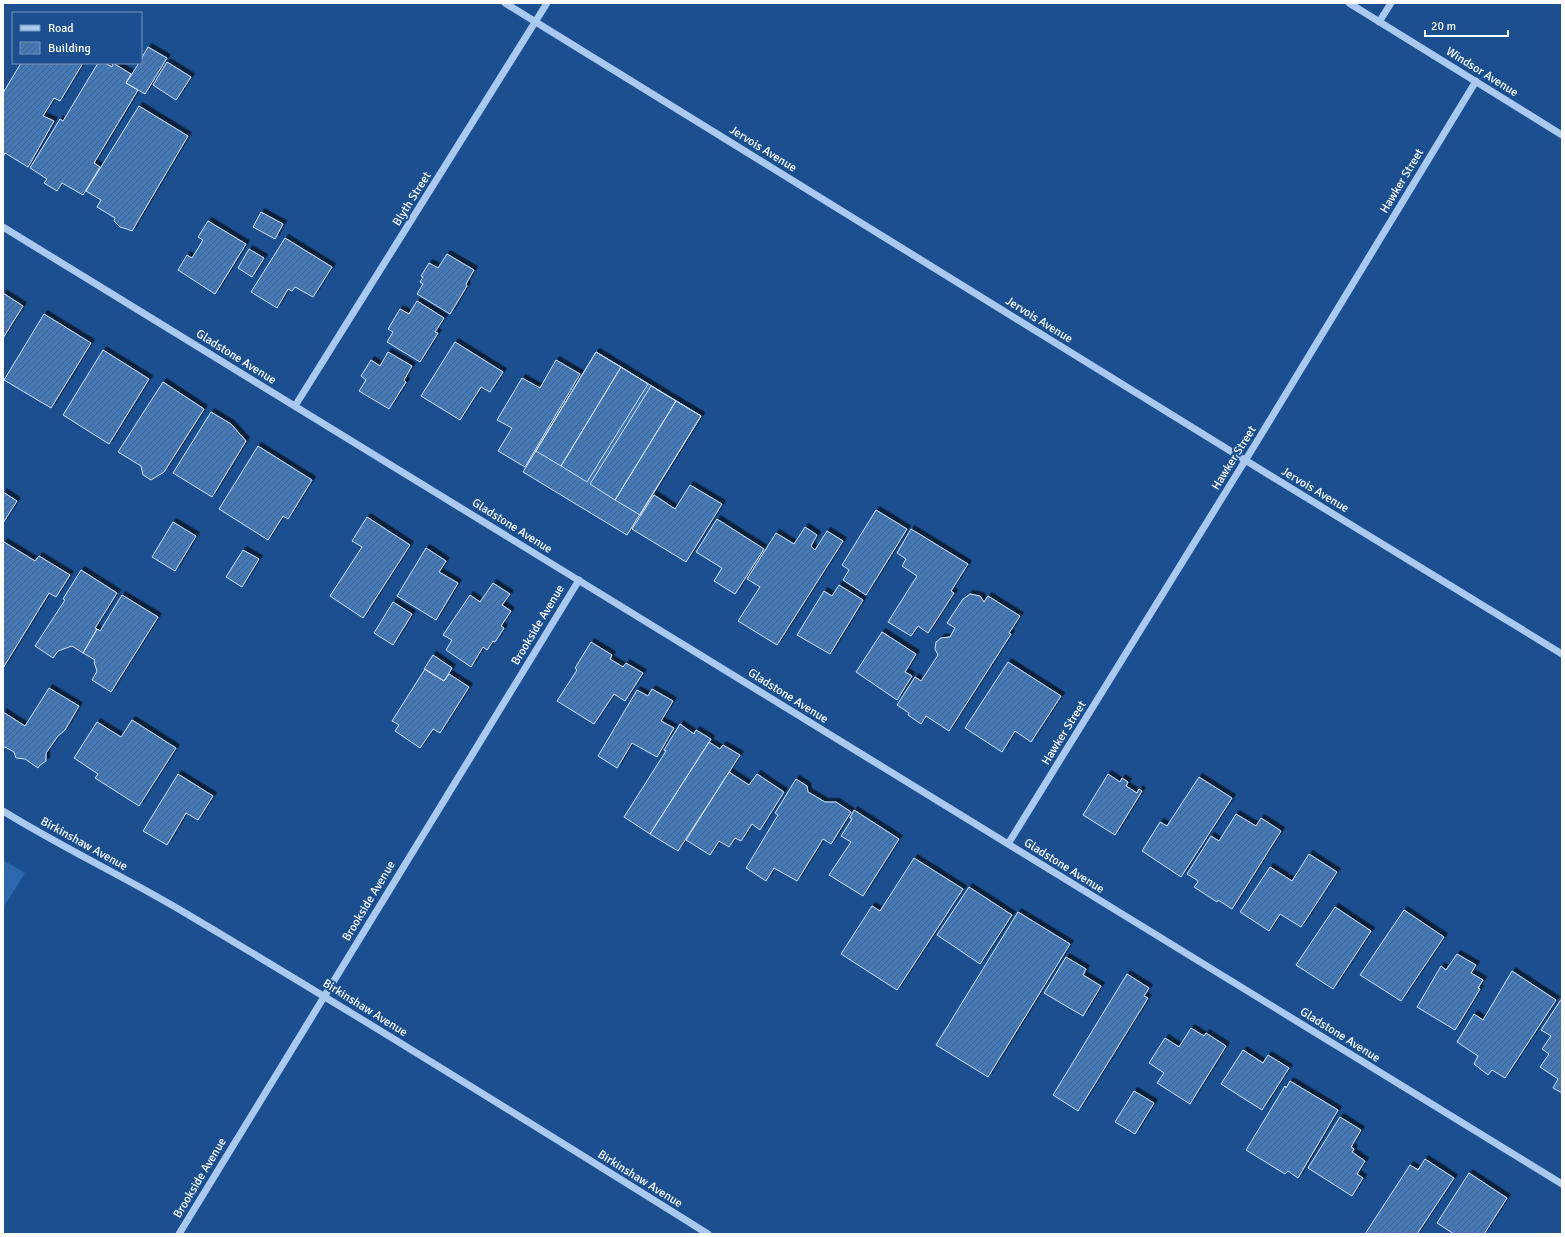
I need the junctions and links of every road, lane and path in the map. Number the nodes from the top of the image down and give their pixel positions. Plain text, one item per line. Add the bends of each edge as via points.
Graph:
1 (505, 3) edge
2 (547, 3) edge
3 (1349, 3) edge
4 (1391, 3) edge
5 (536, 22) junction
6 (1379, 22) junction
7 (1476, 81) junction
8 (1562, 135) edge
9 (3, 227) edge
10 (295, 406) junction
11 (1245, 460) junction
12 (578, 580) junction
13 (1562, 654) edge
14 (3, 811) edge
15 (1008, 844) junction
16 (324, 996) junction
17 (1562, 1184) edge
18 (179, 1234) edge
19 (708, 1234) edge

1 - 5 street, Jervois Avenue
2 - 5 street, Blyth Street
3 - 6 street, Windsor Avenue
4 - 6 street
5 - 10 street, Blyth Street
5 - 11 street, Jervois Avenue
6 - 7 street, Windsor Avenue
7 - 8 street, Windsor Avenue
7 - 11 street, Hawker Street
9 - 10 street, Gladstone Avenue
10 - 12 street, Gladstone Avenue
11 - 13 street, Jervois Avenue
11 - 15 street, Hawker Street
12 - 15 street, Gladstone Avenue
12 - 16 street, Brookside Avenue
14 - 16 street, Birkinshaw Avenue via 159,897
15 - 17 street, Gladstone Avenue
16 - 18 street, Brookside Avenue
16 - 19 street, Birkinshaw Avenue

